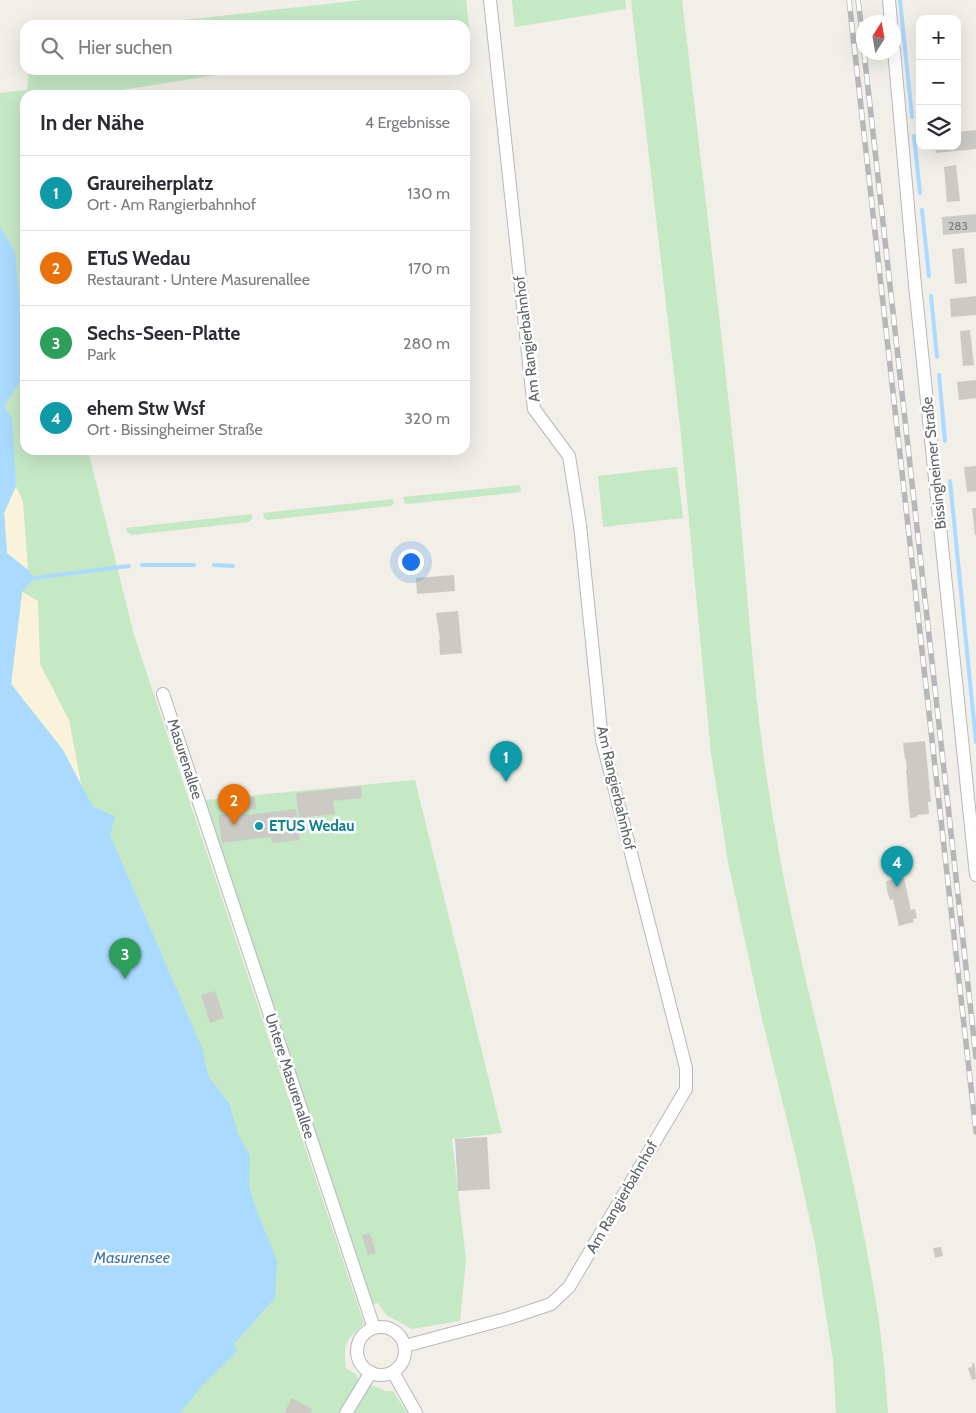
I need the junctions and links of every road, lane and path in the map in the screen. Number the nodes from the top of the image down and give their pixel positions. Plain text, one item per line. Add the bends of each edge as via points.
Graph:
1 (490, 0) edge
2 (889, 0) edge
3 (890, 15) edge
4 (895, 60) edge
5 (163, 694) dead end
6 (206, 823) joint
7 (975, 851) edge
8 (976, 875) edge
9 (374, 1328) junction
10 (404, 1346) junction
11 (371, 1372) junction
12 (393, 1372) junction
13 (346, 1413) edge
14 (416, 1413) edge

1 - 10 street, Am Rangierbahnhof via 534,409 569,456 580,524 602,740 686,1068 686,1089 569,1287 551,1304
2 - 3 street
4 - 7 street, Bissingheimer Straße via 914,276
5 - 6 street, Masurenallee
6 - 9 street, Untere Masurenallee
7 - 8 street, Bissingheimer Straße
9 - 10 street via 393,1330
9 - 11 street via 360,1340 358,1351 361,1363
10 - 12 street via 403,1361
11 - 12 street
11 - 13 street
12 - 14 street

